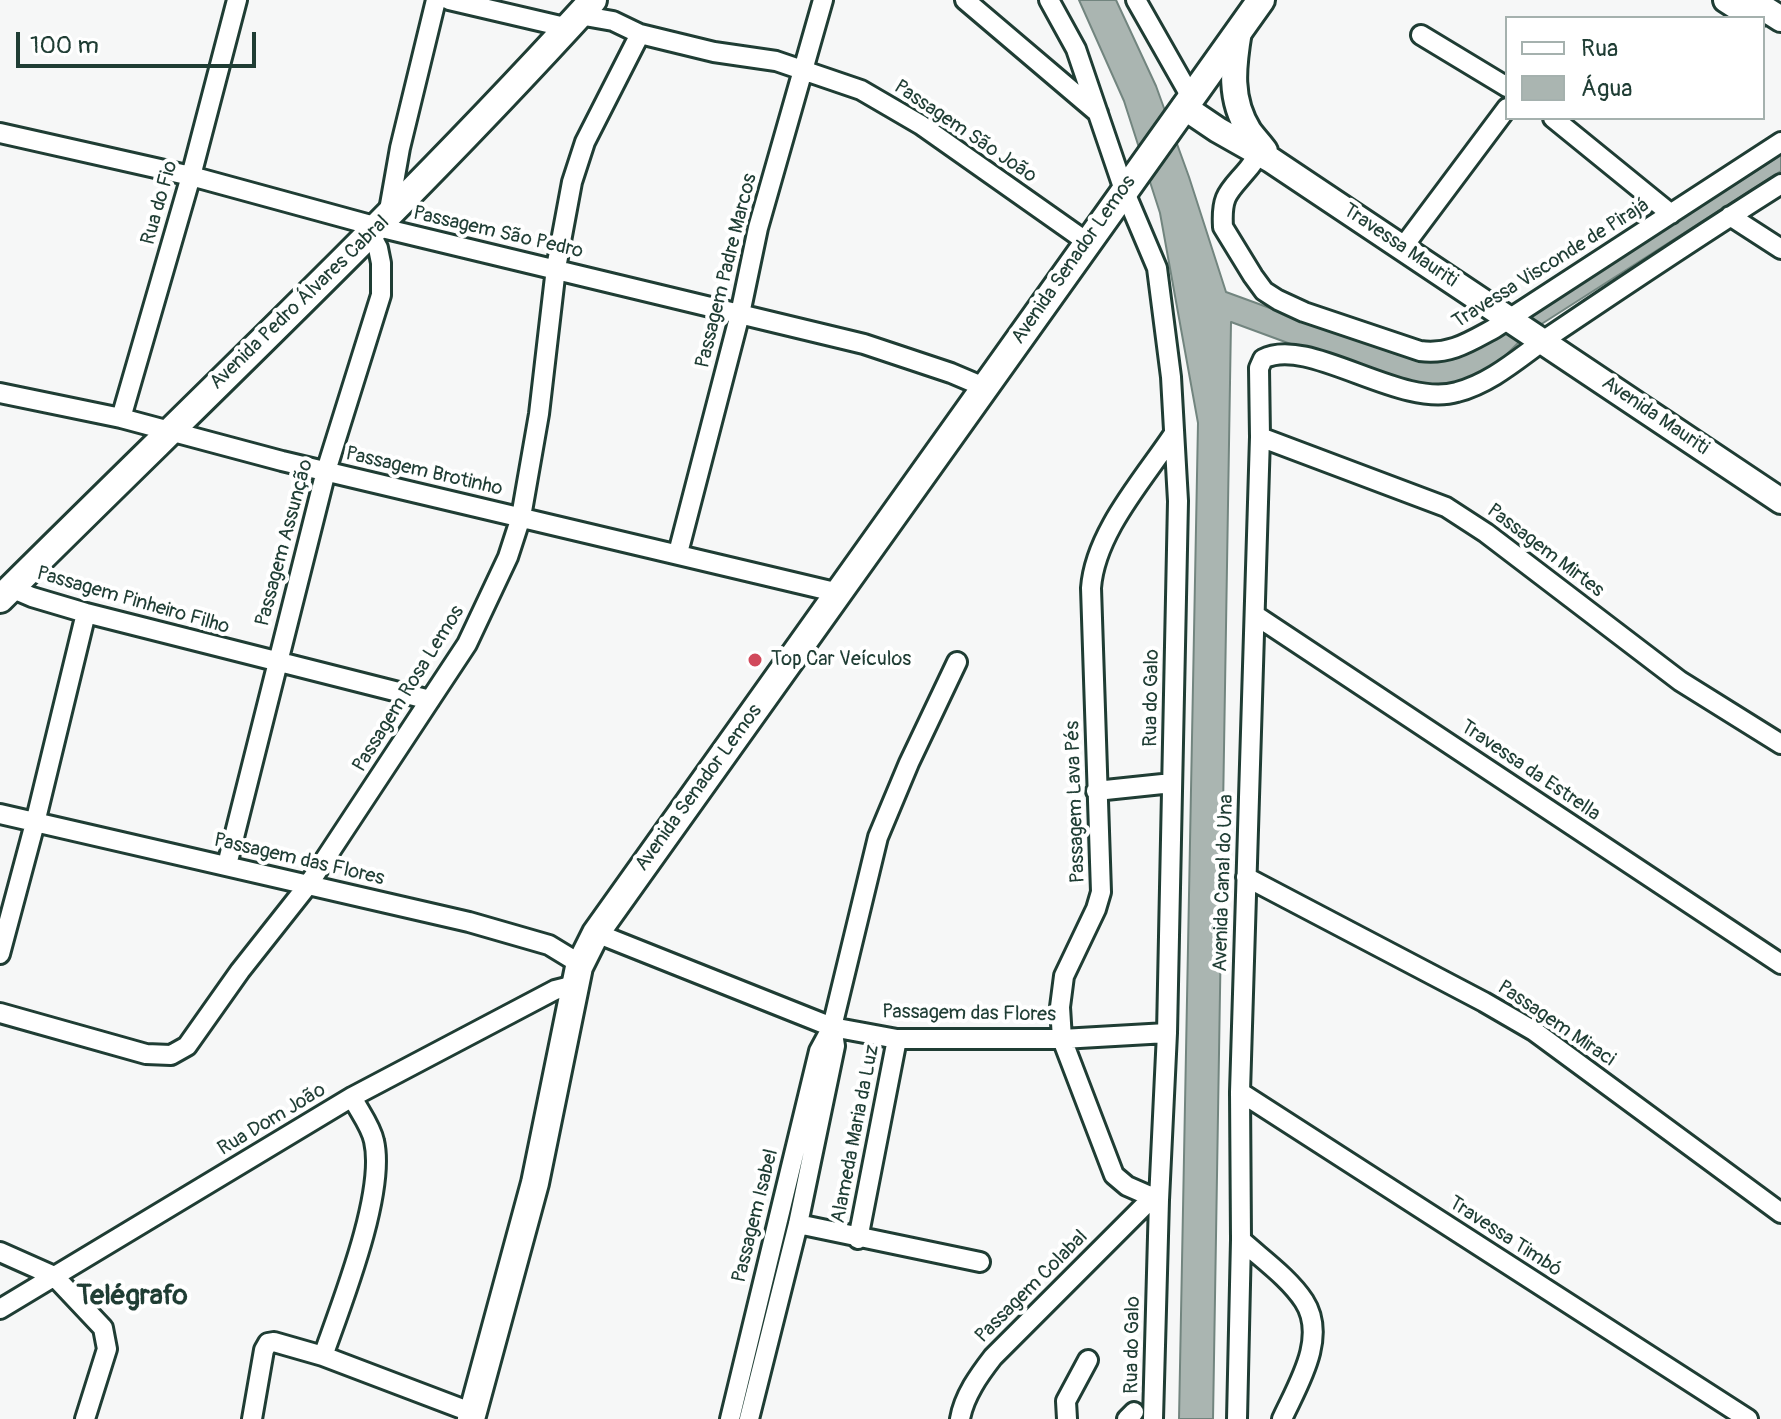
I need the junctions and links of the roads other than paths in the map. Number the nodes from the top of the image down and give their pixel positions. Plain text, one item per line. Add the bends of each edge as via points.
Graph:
1 (237, 0) edge
2 (436, 0) edge
3 (449, 0) edge
4 (823, 0) edge
5 (965, 0) edge
6 (1049, 0) edge
7 (1136, 0) edge
8 (1261, 0) edge
9 (1726, 0) edge
10 (1756, 13) edge
11 (580, 14) edge
12 (1781, 19) edge
13 (1765, 21) edge
14 (1239, 31) junction
15 (640, 34) junction
16 (1421, 35) dead end
17 (1781, 35) edge
18 (805, 69) junction
19 (1505, 86) edge
20 (1184, 107) junction
21 (1505, 111) edge
22 (1100, 114) junction
23 (1555, 120) edge
24 (0, 133) edge
25 (1781, 142) edge
26 (1264, 153) junction
27 (191, 176) junction
28 (1781, 184) edge
29 (1124, 190) junction
30 (1671, 214) junction
31 (1730, 216) junction
32 (379, 227) junction
33 (1087, 242) junction
34 (1403, 247) junction
35 (1781, 249) edge
36 (556, 268) junction
37 (740, 314) junction
38 (1522, 328) junction
39 (1272, 354) joint
40 (984, 387) junction
41 (0, 393) edge
42 (121, 418) junction
43 (167, 432) junction
44 (1173, 435) junction
45 (1260, 437) junction
46 (326, 471) junction
47 (1781, 501) edge
48 (521, 517) junction
49 (678, 553) junction
50 (6, 593) edge
51 (839, 593) junction
52 (86, 613) junction
53 (1255, 615) junction
54 (957, 662) dead end
55 (277, 663) junction
56 (430, 700) junction
57 (1781, 744) edge
58 (1172, 783) junction
59 (1096, 791) junction
60 (0, 814) edge
61 (35, 823) junction
62 (227, 865) junction
63 (1246, 877) junction
64 (308, 885) junction
65 (596, 933) junction
66 (0, 954) edge
67 (1781, 964) edge
68 (577, 976) junction
69 (0, 1013) edge
70 (832, 1027) junction
71 (1167, 1033) junction
72 (897, 1039) junction
73 (1062, 1039) junction
74 (1240, 1092) junction
75 (352, 1097) junction
76 (1156, 1199) junction
77 (1781, 1213) edge
78 (798, 1224) junction
79 (858, 1239) junction
80 (1241, 1240) junction
81 (0, 1252) edge
82 (980, 1262) dead end
83 (54, 1276) junction
84 (0, 1309) edge
85 (323, 1356) junction
86 (1088, 1360) dead end
87 (472, 1416) edge
88 (85, 1419) edge
89 (252, 1419) edge
90 (730, 1419) edge
91 (749, 1419) edge
92 (960, 1419) edge
93 (1067, 1419) edge
94 (1153, 1419) edge
95 (1237, 1419) edge
96 (1282, 1419) edge
97 (1748, 1419) edge

1 - 27 street, Rua do Fio
2 - 32 street, Passagem Assunção
3 - 11 street, Passagem São João
4 - 18 street, Passagem Padre Marcos
5 - 22 street
6 - 22 street, Rua do Galo via 1076,49
7 - 20 street
8 - 14 main road, Avenida Senador Lemos
9 - 10 main road
10 - 12 main road
11 - 15 street, Passagem São João
11 - 32 main road, Avenida Pedro Álvares Cabral
13 - 17 main road
14 - 20 main road, Avenida Senador Lemos
14 - 26 main road, Travessa Mauriti via 1235,100
15 - 18 street, Passagem São João
15 - 36 street, Passagem Rosa Lemos via 581,153
16 - 19 street
18 - 33 street, Passagem São João via 861,90 921,125
18 - 37 street, Passagem Padre Marcos via 758,228
20 - 26 main road, Travessa Mauriti
20 - 29 main road, Avenida Senador Lemos
21 - 34 street
22 - 29 street, Rua do Galo
23 - 30 street
24 - 27 street, Passagem São Pedro
25 - 30 street, Travessa Visconde de Pirajá
26 - 34 main road, Travessa Mauriti
26 - 38 street, Travessa Visconde de Pirajá via 1224,199 1223,227 1264,291 1332,322 1433,353
27 - 32 street, Passagem São Pedro
27 - 42 street, Rua do Fio
28 - 31 street, Travessa Visconde de Pirajá
29 - 33 main road, Avenida Senador Lemos
29 - 44 street, Rua do Galo via 1157,268
30 - 38 street, Travessa Visconde de Pirajá
31 - 35 street
31 - 38 street, Travessa Visconde de Pirajá
32 - 36 street, Passagem São Pedro
32 - 43 main road, Avenida Pedro Álvares Cabral
32 - 46 street, Passagem Assunção via 381,295
33 - 40 main road, Avenida Senador Lemos
34 - 38 main road, Travessa Mauriti
36 - 37 street, Passagem São Pedro
36 - 48 street, Passagem Rosa Lemos
37 - 40 street, Passagem São Pedro via 864,344
37 - 49 street, Passagem Padre Marcos
38 - 39 street, Travessa Visconde de Pirajá via 1484,382 1454,394 1422,394 1299,355
38 - 47 main road, Avenida Mauriti
39 - 45 street, Avenida Canal do Una via 1259,368
40 - 51 main road, Avenida Senador Lemos
41 - 42 street, Passagem Brotinho
42 - 43 street, Passagem Brotinho
43 - 46 street, Passagem Brotinho
43 - 50 main road, Avenida Pedro Álvares Cabral
44 - 58 street, Rua do Galo via 1178,501
44 - 59 street, Passagem Lava Pés via 1092,566
45 - 53 street, Avenida Canal do Una
45 - 57 street, Passagem Mirtes via 1446,507 1680,681
46 - 48 street, Passagem Brotinho
46 - 55 street, Passagem Assunção
48 - 49 street, Passagem Brotinho
48 - 56 street, Passagem Rosa Lemos via 467,644
49 - 51 street, Passagem Brotinho
50 - 52 street, Passagem Pinheiro Filho
51 - 65 main road, Avenida Senador Lemos
52 - 55 street, Passagem Pinheiro Filho
52 - 61 street
53 - 63 street, Avenida Canal do Una
53 - 67 street, Travessa da Estrella
54 - 70 street, Passagem Isabel via 878,837
55 - 56 street, Passagem Pinheiro Filho
55 - 62 street, Passagem Assunção
56 - 64 street, Passagem Rosa Lemos
58 - 59 street
58 - 71 street, Rua do Galo
59 - 73 street, Passagem Lava Pés via 1101,892 1064,976
60 - 61 street, Passagem das Flores
61 - 62 street, Passagem das Flores
61 - 66 street
62 - 64 street, Passagem das Flores
63 - 74 street, Avenida Canal do Una
63 - 77 street, Passagem Miraci via 1534,1031
64 - 68 street, Passagem das Flores via 535,940 561,952
64 - 69 street, Passagem Rosa Lemos via 187,1046 171,1055 146,1054
65 - 68 main road, Avenida Senador Lemos
65 - 70 street, Passagem das Flores
68 - 75 street, Rua Dom João
68 - 87 main road, Avenida Senador Lemos via 535,1183
70 - 72 street, Passagem das Flores
70 - 78 street, Passagem Isabel via 835,1046
70 - 90 street, Passagem Isabel via 819,1051
71 - 73 street, Passagem das Flores
71 - 76 street, Rua do Galo
72 - 73 street, Passagem das Flores
72 - 79 street, Alameda Maria da Luz
73 - 76 street, Passagem Lava Pés via 1114,1175
74 - 80 street, Avenida Canal do Una
74 - 97 street, Travessa Timbó
75 - 83 street, Rua Dom João
75 - 85 street via 372,1134 375,1164 360,1247
76 - 92 street, Passagem Colabal via 993,1357
76 - 94 street, Rua do Galo
78 - 79 street
78 - 91 street, Passagem Isabel
79 - 82 street
80 - 95 street, Avenida Canal do Una
80 - 96 street via 1297,1292 1310,1315 1312,1345
81 - 83 street
83 - 84 street, Rua Dom João
83 - 88 street via 107,1337
85 - 87 street
85 - 89 street via 268,1343
86 - 93 street via 1066,1401

